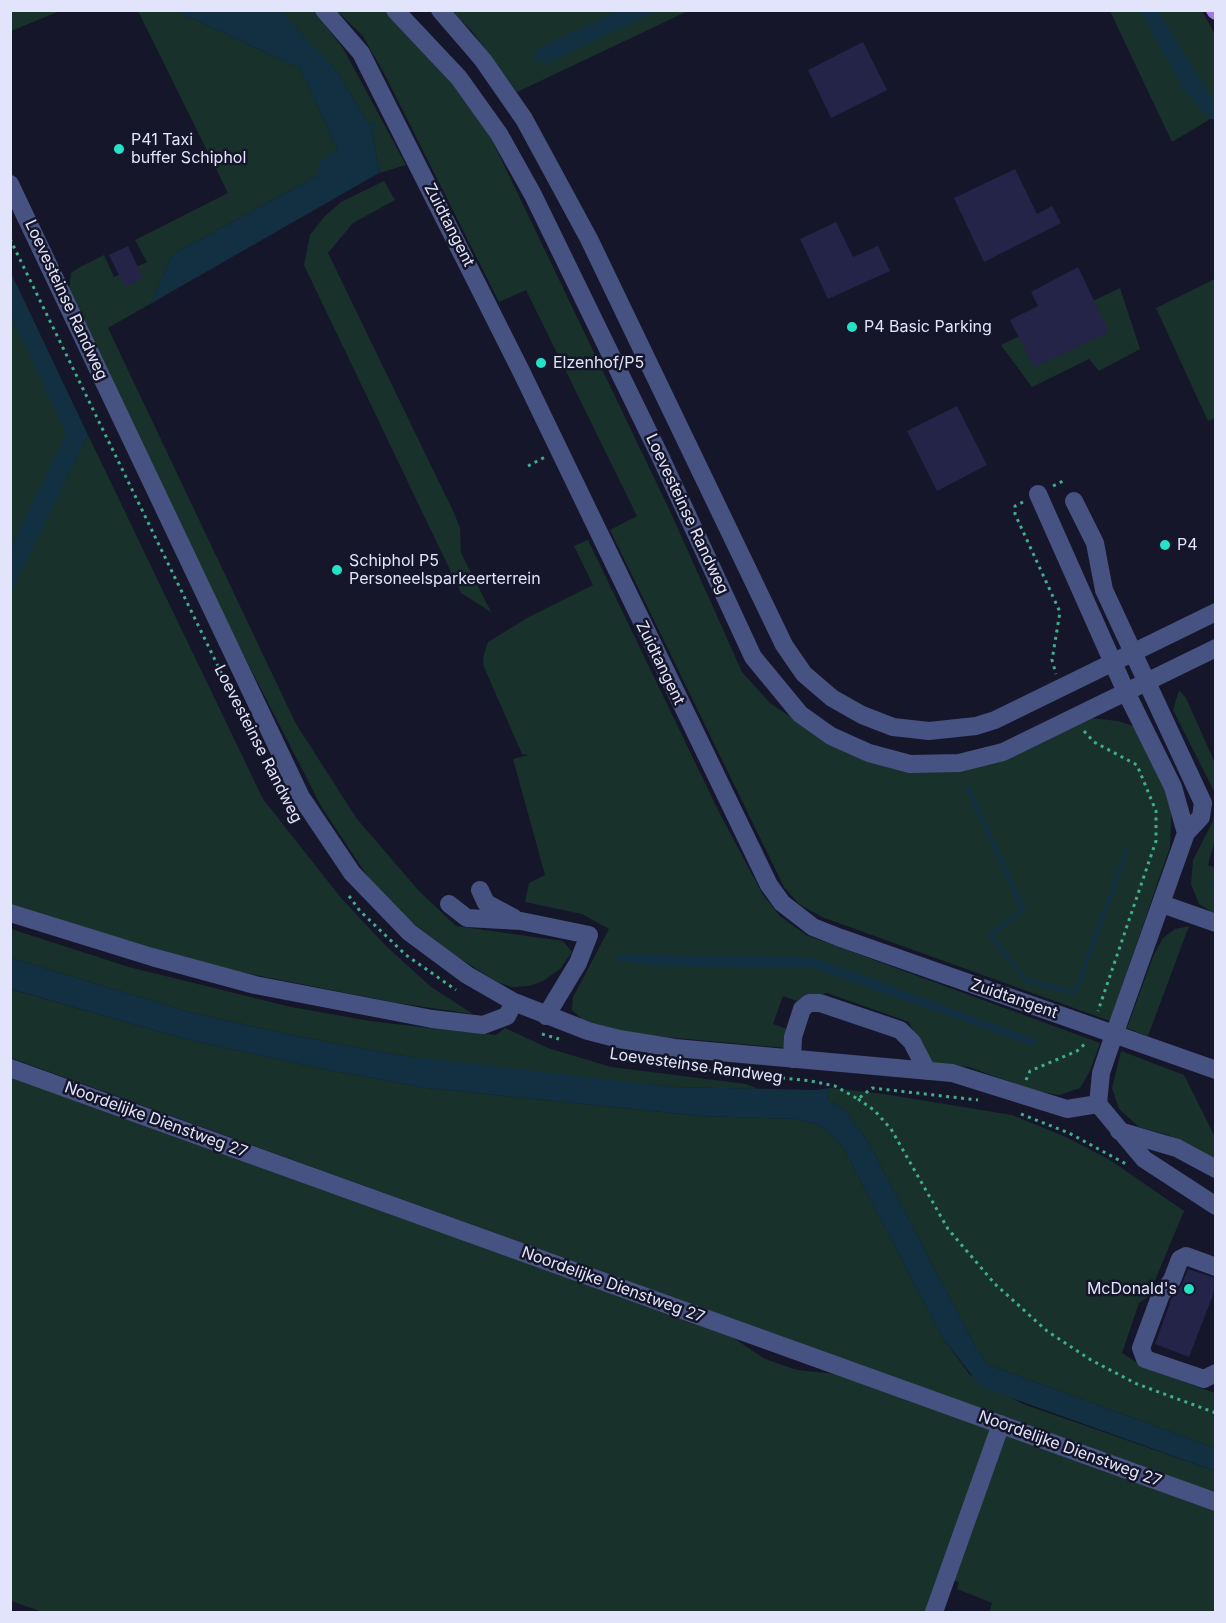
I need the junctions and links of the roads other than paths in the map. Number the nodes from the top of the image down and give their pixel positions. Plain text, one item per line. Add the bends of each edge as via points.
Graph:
1 (324, 10) edge
2 (395, 10) edge
3 (440, 10) edge
4 (524, 119) junction
5 (499, 134) junction
6 (10, 184) edge
7 (1038, 494) dead end
8 (1074, 501) dead end
9 (1215, 612) edge
10 (1215, 648) edge
11 (1134, 652) junction
12 (1114, 660) junction
13 (1146, 683) junction
14 (1126, 692) junction
15 (1186, 833) junction
16 (480, 890) dead end
17 (449, 904) dead end
18 (1162, 904) junction
19 (10, 913) edge
20 (521, 921) junction
21 (1215, 923) edge
22 (514, 1002) junction
23 (542, 1024) junction
24 (1115, 1034) junction
25 (792, 1059) junction
26 (10, 1068) edge
27 (1215, 1070) edge
28 (927, 1071) junction
29 (1098, 1104) junction
30 (1119, 1131) junction
31 (1215, 1169) edge
32 (1215, 1206) edge
33 (1215, 1254) edge
34 (1180, 1259) junction
35 (1215, 1267) edge
36 (1215, 1373) edge
37 (1001, 1424) junction
38 (1215, 1502) edge
39 (934, 1612) edge

1 - 24 street, Zuidtangent via 361,53 404,135 769,885 782,903 813,927 838,937
2 - 5 street, Loevesteinse Randweg via 459,78
3 - 4 street, Loevesteinse Randweg via 483,60
4 - 5 street
4 - 12 street, Loevesteinse Randweg via 589,239 770,619 804,674 832,698 862,716 892,726 929,731 995,720
5 - 14 street, Loevesteinse Randweg via 533,195 660,456 753,657 800,714 831,736 869,753 910,764 959,763 1004,752
6 - 22 street, Loevesteinse Randweg via 301,797 352,873 383,907 440,957
7 - 12 street
8 - 11 street via 1095,543 1104,590
9 - 11 street, Loevesteinse Randweg
10 - 13 street, Loevesteinse Randweg
11 - 12 street, Loevesteinse Randweg
11 - 13 street
12 - 14 street
13 - 14 street, Loevesteinse Randweg
13 - 15 street via 1202,795 1201,817
14 - 15 street via 1173,786
15 - 18 street
16 - 20 street via 486,903
17 - 20 street via 467,918
18 - 21 street
18 - 24 street
19 - 22 street via 255,985 432,1019 483,1025 507,1016
20 - 23 street via 589,935 578,963
22 - 23 street, Loevesteinse Randweg
23 - 25 street, Loevesteinse Randweg via 664,1047
24 - 27 street, Zuidtangent
24 - 29 street via 1101,1072
25 - 28 street, Loevesteinse Randweg
25 - 28 street via 793,1038 802,1009 820,1003 900,1030 912,1042
26 - 37 street, Noordelijke Dienstweg 27
28 - 29 street, Loevesteinse Randweg via 991,1083 1067,1109
29 - 30 street
30 - 31 street via 1177,1148
30 - 32 street via 1144,1159
33 - 34 street via 1189,1244
34 - 35 street via 1186,1256
34 - 36 street via 1161,1294 1141,1347 1145,1359 1204,1379
37 - 38 street, Noordelijke Dienstweg 27
37 - 39 street

